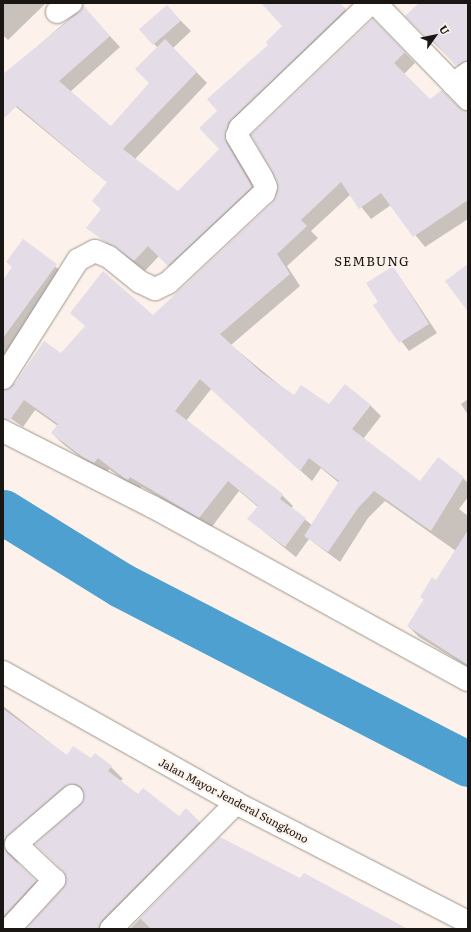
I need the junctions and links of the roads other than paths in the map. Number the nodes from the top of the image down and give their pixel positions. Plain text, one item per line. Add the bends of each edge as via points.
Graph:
1 (371, 3) edge
2 (375, 3) edge
3 (461, 78) edge
4 (468, 99) edge
5 (3, 378) edge
6 (3, 431) edge
7 (3, 672) edge
8 (468, 680) edge
9 (72, 796) dead end
10 (236, 803) junction
11 (468, 922) edge
12 (9, 929) edge
13 (111, 929) edge

1 - 5 street via 240,128 237,136 262,178 266,187 264,193 168,283 155,289 140,282 109,257 95,252 78,260
2 - 3 street
3 - 4 street
6 - 8 street via 153,507
7 - 10 street, Jalan Mayor Jenderal Sungkono
9 - 12 street via 16,844 54,880
10 - 11 street, Jalan Mayor Jenderal Sungkono
10 - 13 street

